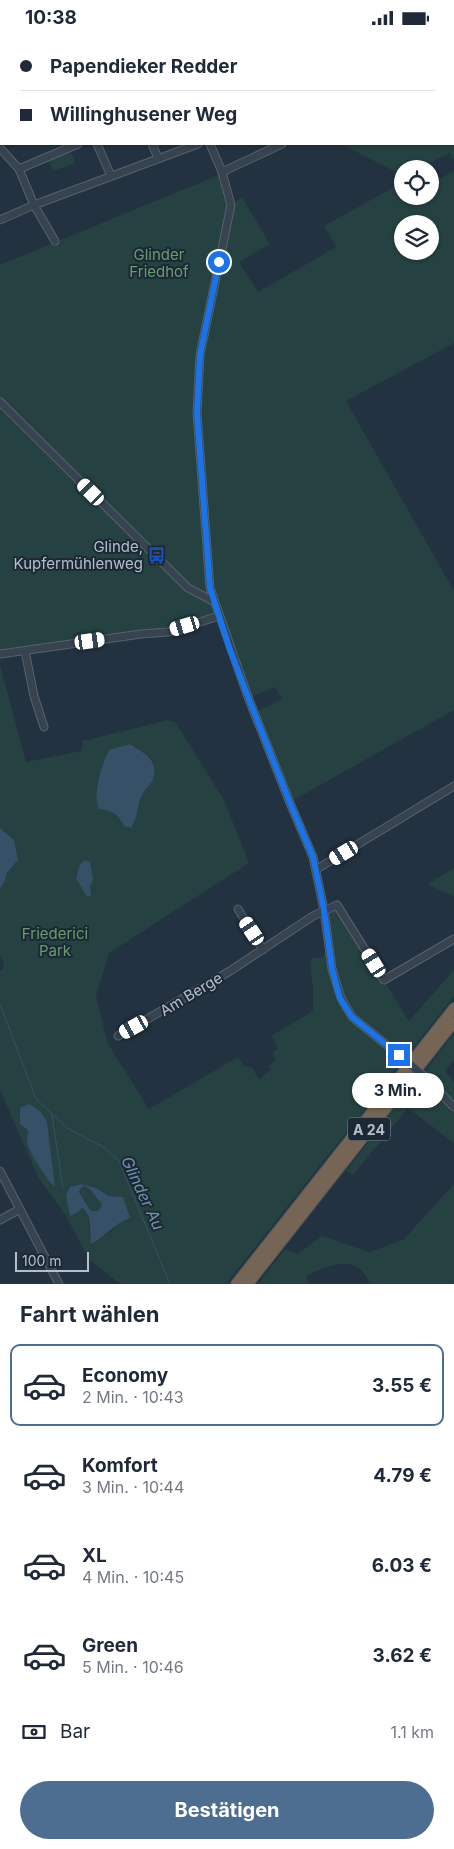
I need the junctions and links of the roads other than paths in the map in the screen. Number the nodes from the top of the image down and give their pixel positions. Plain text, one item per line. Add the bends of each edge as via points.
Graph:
1 (76, 145) edge
2 (97, 145) edge
3 (152, 145) edge
4 (195, 145) edge
5 (210, 145) edge
6 (280, 145) edge
7 (0, 148) edge
8 (158, 158) junction
9 (18, 169) junction
10 (222, 172) junction
11 (111, 176) junction
12 (34, 205) junction
13 (0, 220) edge
14 (55, 241) dead end
15 (0, 402) edge
16 (213, 601) junction
17 (219, 616) junction
18 (25, 651) junction
19 (0, 654) edge
20 (44, 727) dead end
21 (454, 786) edge
22 (317, 869) junction
23 (238, 909) dead end
24 (324, 910) junction
25 (454, 939) edge
26 (263, 950) junction
27 (454, 1008) edge
28 (454, 1022) edge
29 (118, 1036) dead end
30 (454, 1107) edge
31 (0, 1171) edge
32 (20, 1209) junction
33 (0, 1220) edge
34 (58, 1284) edge
35 (236, 1284) edge
36 (248, 1284) edge

1 - 9 street
2 - 11 street
3 - 8 street
4 - 8 street
5 - 10 street
6 - 10 street
7 - 9 street
8 - 11 street
9 - 12 street
10 - 16 street via 231,205 200,355 197,413
11 - 12 street
12 - 13 street
12 - 14 street
15 - 16 street via 188,588
16 - 17 street
17 - 18 street via 168,632
17 - 22 street
18 - 19 street
18 - 20 street
21 - 22 street
22 - 24 street
23 - 26 street
24 - 25 street via 337,905 384,980
24 - 26 street, Am Berge
24 - 30 street, bridge via 332,969 345,1007 352,1017 425,1077
26 - 29 street, Am Berge
27 - 35 highway, A 24
28 - 36 highway, A 24
31 - 32 street
32 - 33 street
32 - 34 street

